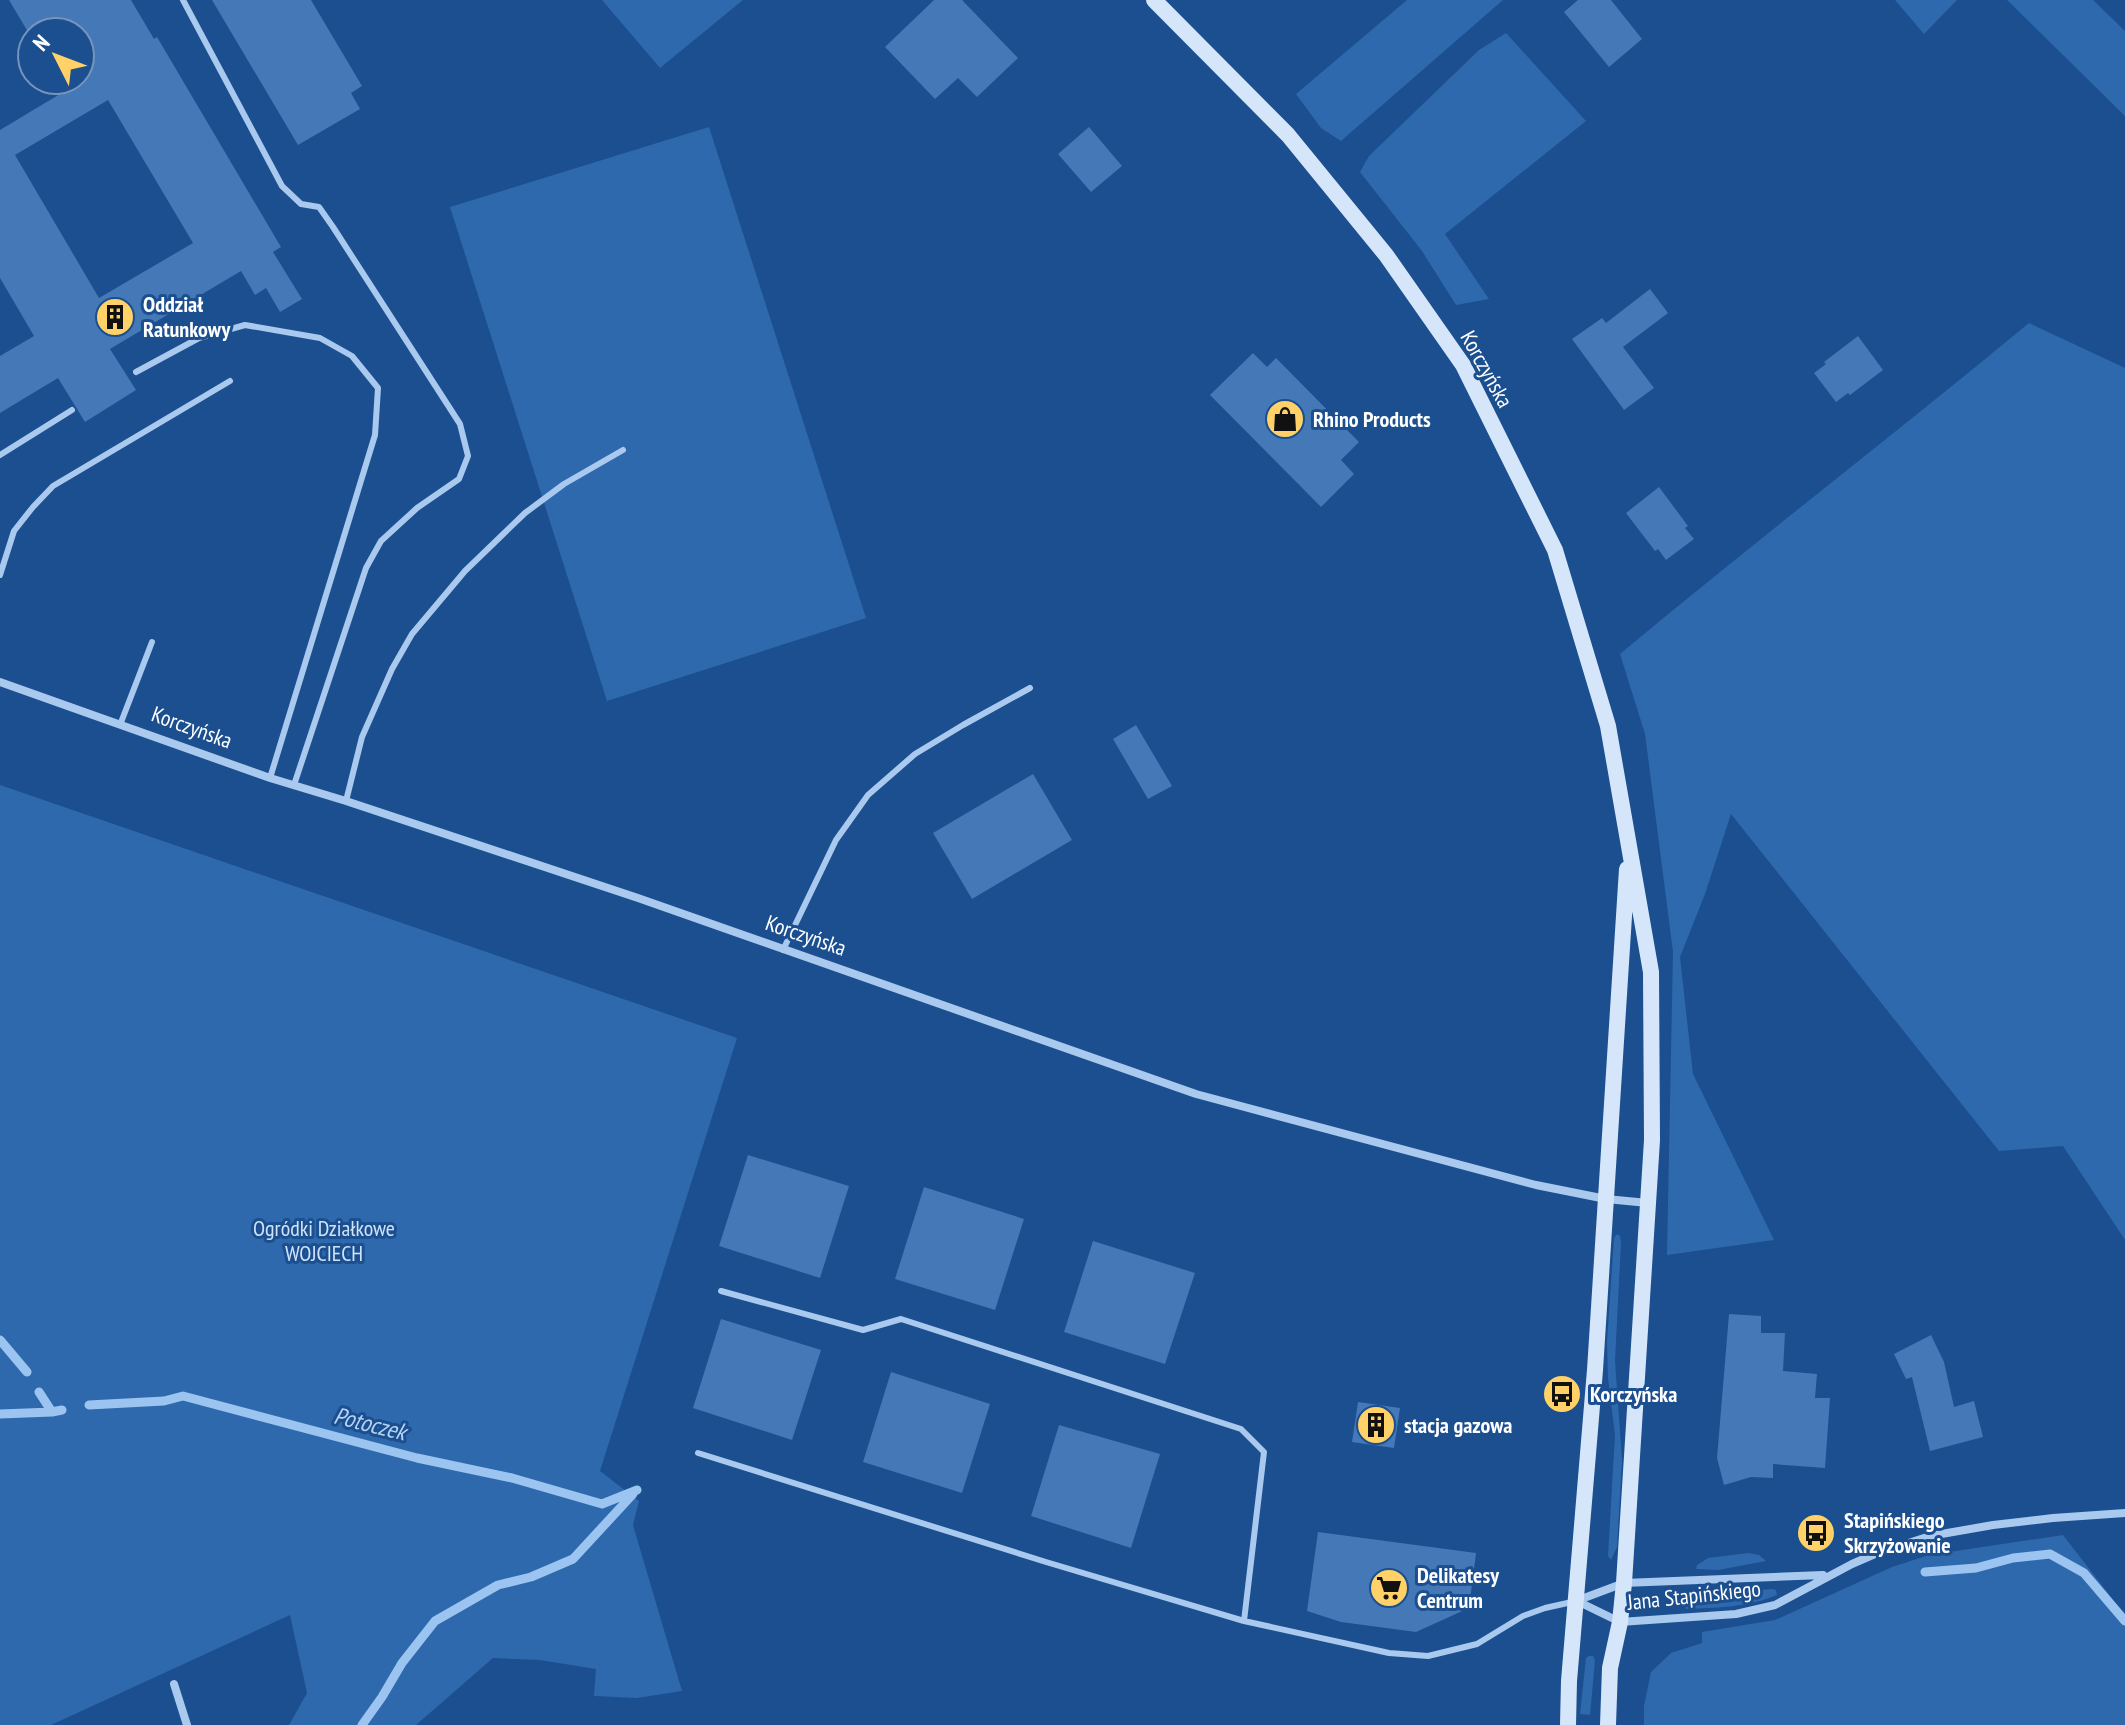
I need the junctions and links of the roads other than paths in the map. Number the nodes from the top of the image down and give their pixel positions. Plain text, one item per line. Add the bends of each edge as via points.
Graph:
1 (183, 0) edge
2 (1154, 0) edge
3 (136, 372) dead end
4 (230, 381) dead end
5 (72, 410) dead end
6 (623, 450) dead end
7 (0, 455) edge
8 (0, 575) edge
9 (152, 642) dead end
10 (0, 682) edge
11 (1030, 688) dead end
12 (120, 725) junction
13 (270, 778) junction
14 (294, 785) junction
15 (346, 801) junction
16 (1628, 843) junction
17 (783, 950) junction
18 (1606, 1199) junction
19 (1648, 1203) junction
20 (721, 1291) dead end
21 (698, 1453) dead end
22 (2125, 1513) edge
23 (1828, 1575) junction
24 (1624, 1583) junction
25 (1576, 1601) junction
26 (1244, 1621) junction
27 (1620, 1622) junction
28 (174, 1684) dead end
29 (187, 1725) edge
30 (1568, 1725) edge
31 (1608, 1725) edge

1 - 14 lane via 282,186 301,204 319,207 333,227 460,424 468,456 459,479 381,541 366,568
2 - 16 main road, Korczyńska via 1288,135 1386,255 1463,365 1555,550 1608,726
3 - 13 lane via 199,338 245,325 320,338 352,356 378,388 375,435
4 - 8 lane via 53,486 14,531
5 - 7 lane
6 - 15 lane via 525,513 465,571 412,634 362,737
9 - 12 lane
10 - 12 street, Korczyńska
11 - 17 lane via 915,754 868,795 836,840
12 - 13 street, Korczyńska
13 - 14 street, Korczyńska
14 - 15 street, Korczyńska
15 - 17 street, Korczyńska
16 - 18 main road, Korczyńska
16 - 19 main road, Korczyńska via 1651,972
17 - 18 street, Korczyńska via 1196,1094
18 - 19 street, Korczyńska
18 - 25 main road, Korczyńska
19 - 24 main road, Korczyńska
20 - 26 lane via 863,1330 901,1319 1241,1429 1264,1452
21 - 26 lane
22 - 23 street, Jana Stapińskiego via 1930,1536
23 - 24 street, Jana Stapińskiego
23 - 27 street, Jana Stapińskiego via 1755,1611
24 - 25 street, Jana Stapińskiego
24 - 27 main road, Korczyńska
25 - 26 lane via 1523,1616 1477,1644 1428,1656 1389,1653
25 - 27 street, Jana Stapińskiego
25 - 30 main road, Korczyńska
27 - 31 main road, Korczyńska via 1610,1668
28 - 29 street

